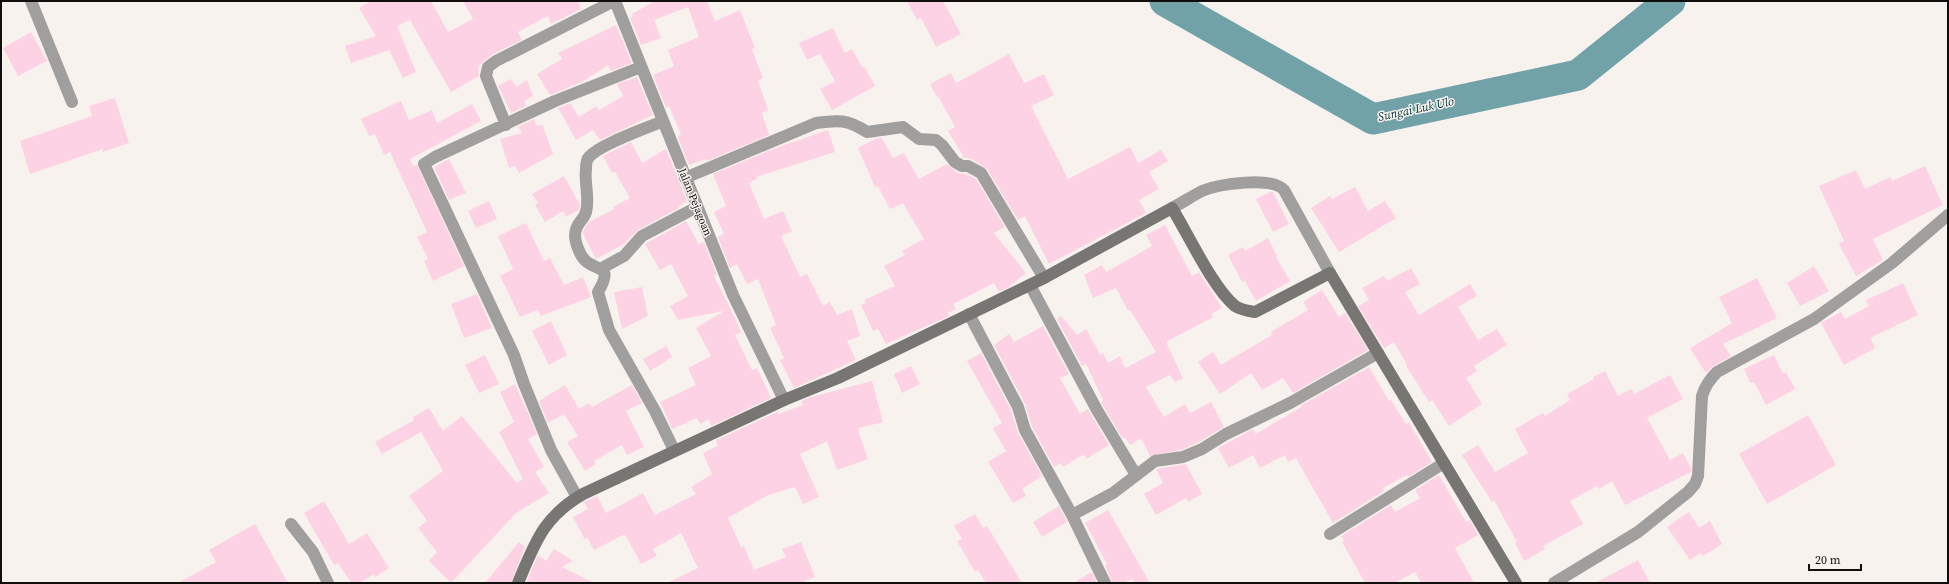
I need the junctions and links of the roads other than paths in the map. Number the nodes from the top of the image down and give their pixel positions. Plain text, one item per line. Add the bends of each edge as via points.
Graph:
1 (31, 1) edge
2 (615, 1) edge
3 (641, 67) junction
4 (72, 102) dead end
5 (663, 121) junction
6 (506, 125) junction
7 (685, 178) junction
8 (697, 207) junction
9 (1172, 208) junction
10 (1948, 215) edge
11 (602, 268) junction
12 (1330, 273) junction
13 (1044, 278) junction
14 (1030, 285) junction
15 (969, 314) junction
16 (1378, 353) junction
17 (784, 400) junction
18 (674, 450) junction
19 (1444, 463) junction
20 (1136, 475) junction
21 (577, 497) junction
22 (1072, 514) junction
23 (291, 524) dead end
24 (1330, 534) dead end
25 (328, 583) edge
26 (518, 583) edge
27 (1105, 583) edge
28 (1516, 583) edge
29 (1554, 583) edge

1 - 4 street
2 - 3 street, Jalan Pejagoan
2 - 6 street via 488,67 486,76
3 - 5 street, Jalan Pejagoan
3 - 6 street via 555,101
5 - 7 street, Jalan Pejagoan
5 - 11 street via 614,142 587,159 586,211 574,236 585,261
6 - 21 street via 424,164 514,355 551,450
7 - 8 street, Jalan Pejagoan
7 - 13 street via 816,123 839,120 854,124 867,132 903,127 919,139 936,140 955,162 981,173
8 - 11 street via 642,236 624,256
8 - 17 street, Jalan Pejagoan via 733,295
9 - 12 street via 1202,191 1224,185 1252,182 1278,185 1284,190
9 - 12 street via 1220,288 1236,307 1245,311 1255,312
9 - 13 street
10 - 29 street via 1892,263 1814,319 1710,378 1702,396 1698,476 1692,488 1638,532
11 - 18 street via 606,278 598,292 610,330
12 - 16 street
13 - 14 street
14 - 15 street
14 - 20 street via 1097,410
15 - 17 street via 838,378
15 - 22 street via 1018,407 1025,430
16 - 19 street
16 - 20 street via 1202,449 1183,457 1155,461
17 - 18 street
18 - 21 street
19 - 24 street
19 - 28 street
20 - 22 street via 1113,493
21 - 26 street via 548,522
22 - 27 street
23 - 25 street via 313,552

